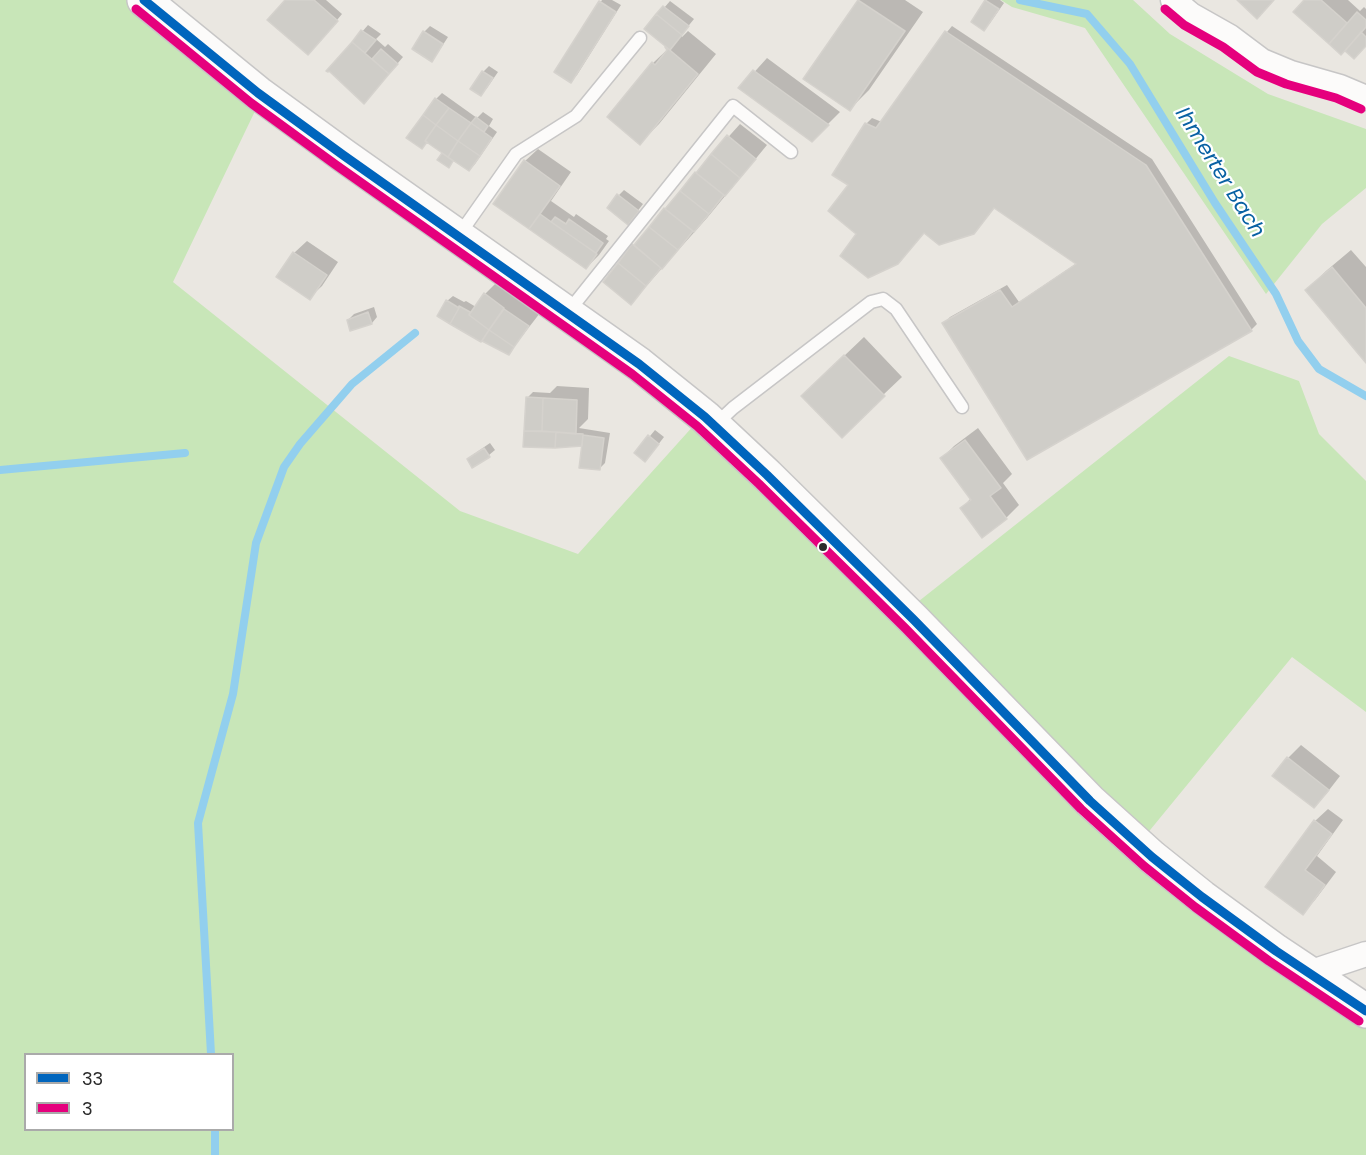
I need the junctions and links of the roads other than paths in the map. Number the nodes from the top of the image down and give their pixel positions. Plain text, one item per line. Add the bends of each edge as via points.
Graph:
1 (144, 0) edge
2 (1173, 0) edge
3 (640, 38) dead end
4 (1366, 98) edge
5 (791, 152) dead end
6 (458, 236) junction
7 (567, 314) junction
8 (962, 407) dead end
9 (714, 425) junction
10 (1366, 954) edge
11 (1309, 973) junction
12 (1366, 1011) edge

1 - 6 main road via 258,93
2 - 4 street via 1262,62
3 - 6 lane via 576,116 516,154
5 - 7 lane via 733,106
6 - 7 main road
7 - 9 main road via 639,364
8 - 9 lane via 896,309 883,299 871,302
9 - 11 main road via 1090,801 1202,897
10 - 11 street
11 - 12 main road

